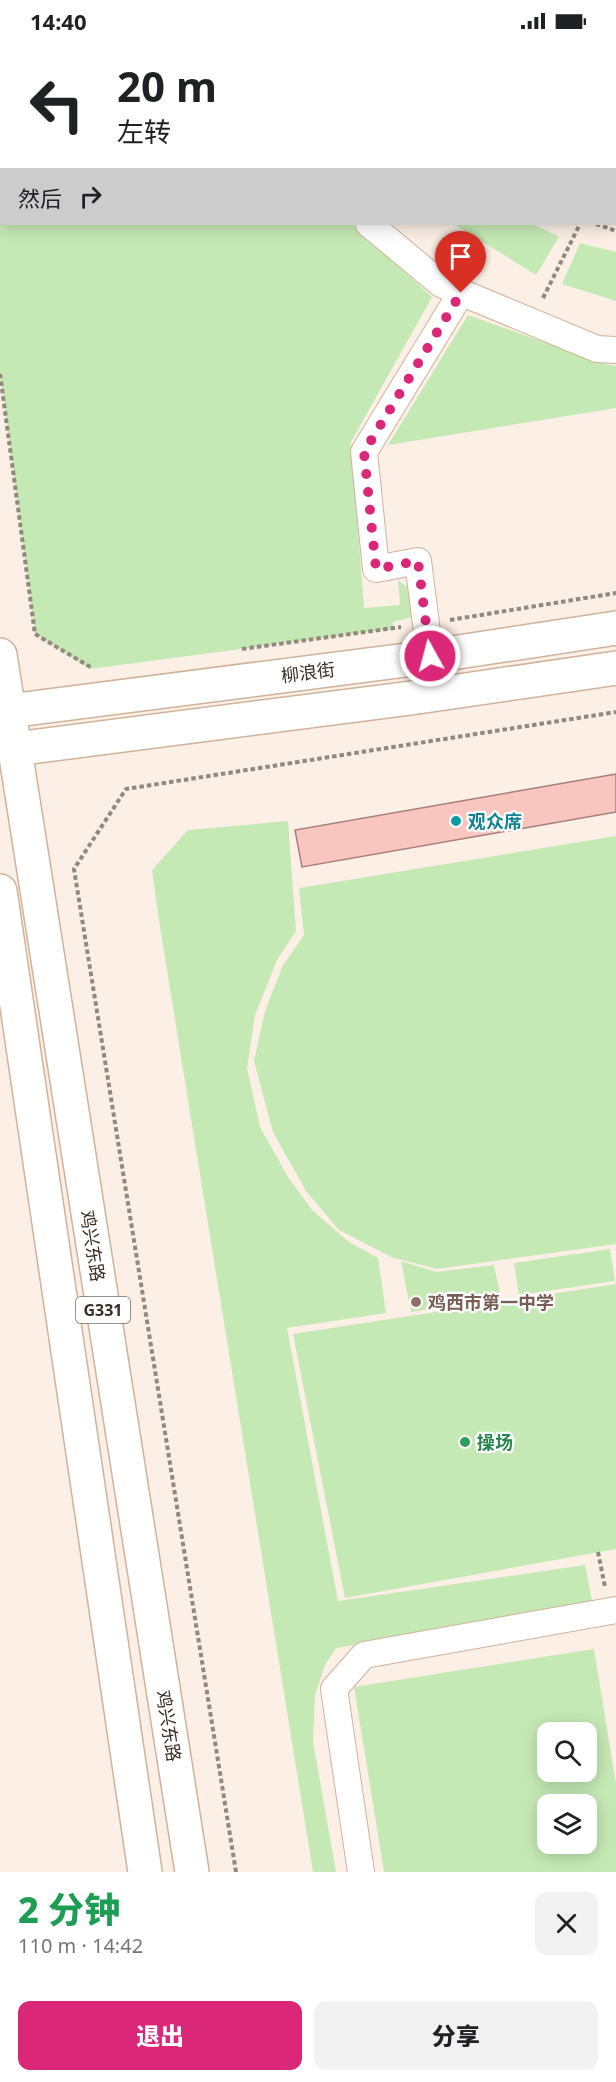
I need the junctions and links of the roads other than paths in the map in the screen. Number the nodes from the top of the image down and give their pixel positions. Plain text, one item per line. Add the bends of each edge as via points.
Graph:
1 (370, 225) edge
2 (461, 293) junction
3 (616, 350) edge
4 (616, 628) edge
5 (0, 655) edge
6 (430, 656) junction
7 (616, 668) edge
8 (6, 729) edge
9 (0, 891) edge
10 (613, 1611) edge
11 (145, 1872) edge
12 (192, 1872) edge
13 (361, 1872) edge

1 - 2 street via 441,284
2 - 3 street via 597,349
2 - 6 street via 364,452 376,569 418,561
4 - 6 main road, 柳浪街
5 - 8 main road, 鸡兴东路 / G331
6 - 8 main road, 柳浪街
7 - 8 main road via 411,698
8 - 12 main road, 鸡兴东路 / G331
9 - 11 main road, G331
10 - 13 street via 364,1655 334,1689

